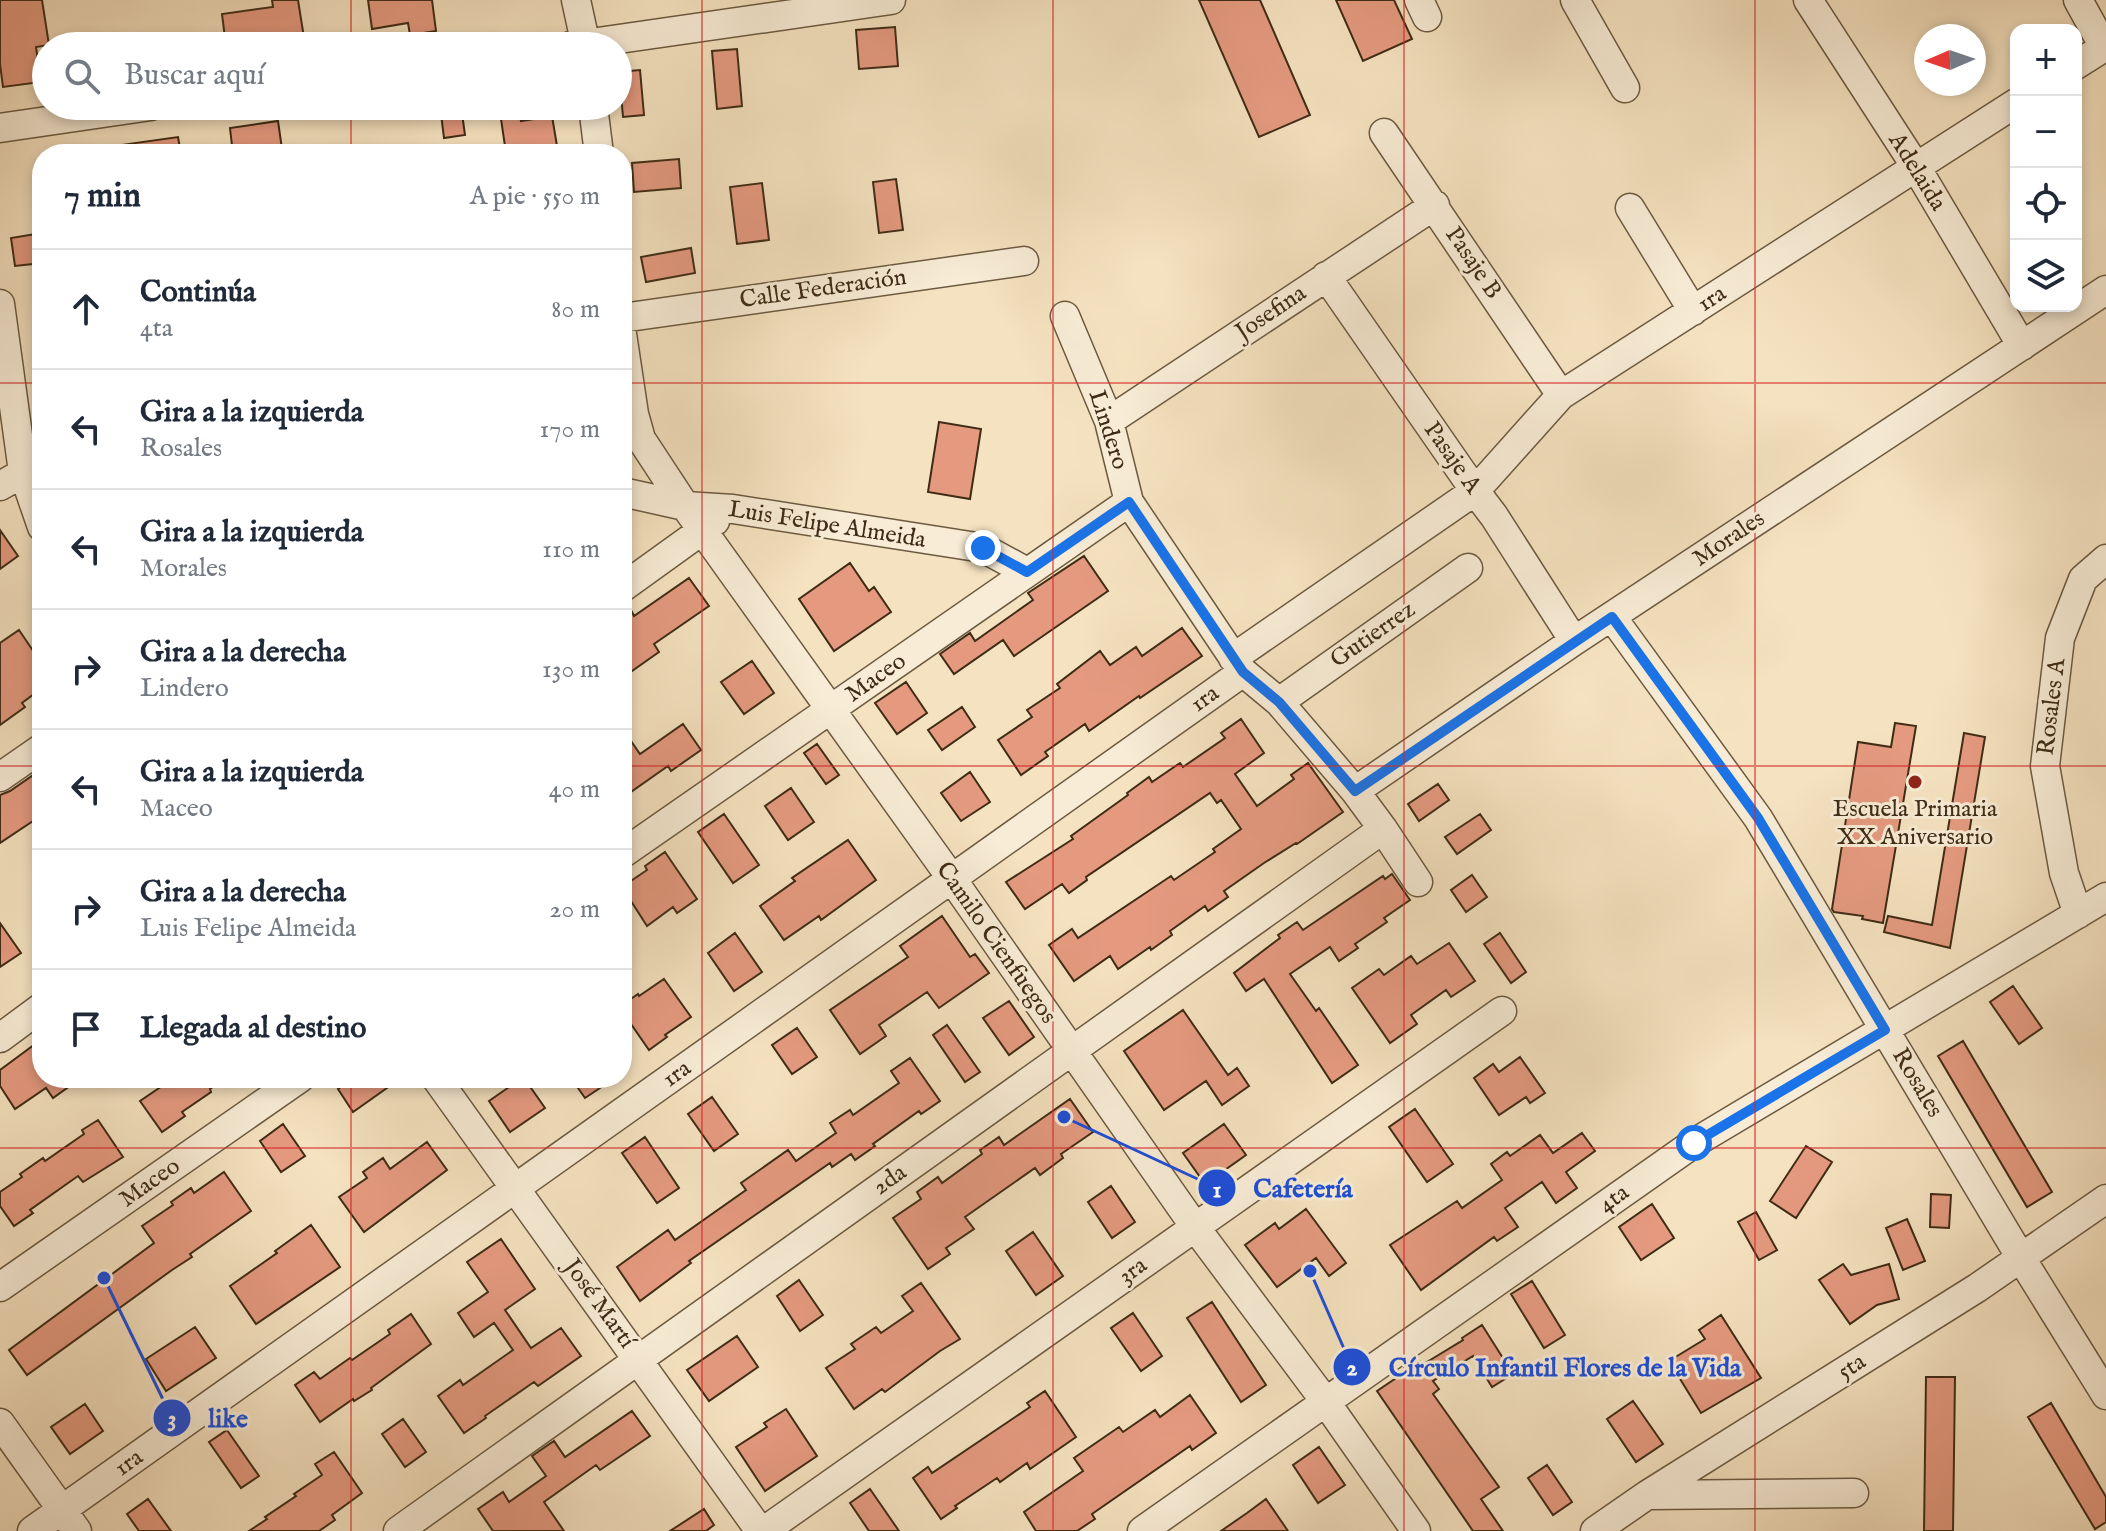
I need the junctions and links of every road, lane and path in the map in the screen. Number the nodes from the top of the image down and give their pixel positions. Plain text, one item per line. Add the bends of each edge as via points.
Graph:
1 (576, 0) edge
2 (891, 0) edge
3 (1575, 0) edge
4 (1808, 0) edge
5 (2078, 0) edge
6 (579, 32) edge
7 (632, 37) edge
8 (2105, 46) edge
9 (2082, 61) edge
10 (1625, 88) dead end
11 (2010, 107) edge
12 (55, 120) edge
13 (595, 120) edge
14 (0, 128) edge
15 (1384, 133) dead end
16 (598, 144) edge
17 (1916, 167) junction
18 (1435, 205) junction
19 (1630, 208) dead end
20 (1024, 261) dead end
21 (1326, 276) junction
22 (2106, 290) edge
23 (0, 305) edge
24 (1693, 311) junction
25 (1065, 316) dead end
26 (632, 317) edge
27 (2022, 346) junction
28 (1561, 395) junction
29 (632, 401) edge
30 (1109, 421) junction
31 (22, 473) edge
32 (1475, 491) junction
33 (632, 494) edge
34 (32, 500) edge
35 (1129, 502) junction
36 (685, 506) junction
37 (733, 509) junction
38 (702, 531) junction
39 (2106, 559) edge
40 (1468, 568) dead end
41 (1027, 572) junction
42 (632, 581) edge
43 (1612, 617) junction
44 (1574, 641) junction
45 (1238, 665) junction
46 (1279, 702) junction
47 (830, 710) junction
48 (32, 755) edge
49 (0, 777) edge
50 (1355, 791) junction
51 (1383, 829) junction
52 (632, 847) edge
53 (952, 879) junction
54 (1418, 882) dead end
55 (2098, 905) edge
56 (1502, 1011) dead end
57 (32, 1014) edge
58 (1885, 1030) junction
59 (0, 1038) edge
60 (1072, 1051) junction
61 (286, 1088) edge
62 (443, 1088) edge
63 (516, 1188) junction
64 (2106, 1199) edge
65 (1195, 1227) junction
66 (2021, 1258) junction
67 (0, 1287) edge
68 (639, 1360) junction
69 (2106, 1395) edge
70 (1325, 1401) junction
71 (0, 1423) edge
72 (1854, 1493) dead end
73 (1647, 1495) junction
74 (70, 1520) edge
75 (32, 1531) edge
76 (398, 1531) edge
77 (762, 1531) edge
78 (1142, 1531) edge
79 (1416, 1531) edge
80 (1595, 1531) edge

1 - 6 street
2 - 7 street
3 - 10 street
4 - 17 street, Adelaida
5 - 8 street
8 - 9 street
11 - 17 street, 1ra
12 - 14 street
13 - 16 street
15 - 18 street, Pasaje B
17 - 24 street, 1ra
17 - 27 street, Adelaida
18 - 21 street, Josefina
18 - 28 street, Pasaje B
19 - 24 street
20 - 26 street, Calle Federación
21 - 30 street, Josefina
21 - 32 street, Pasaje A
22 - 27 street, Morales
23 - 31 street
24 - 28 street, 1ra
25 - 30 street, Lindero
27 - 43 street, Morales
28 - 32 street, 1ra
29 - 36 street, Camilo Cienfuegos via 641,439
30 - 35 street, Lindero
31 - 34 street
32 - 44 street, Pasaje A
32 - 45 street, 1ra
33 - 36 street, Luis Felipe Almeida
35 - 41 street, Maceo
35 - 45 street, Lindero
36 - 37 street, Luis Felipe Almeida
36 - 38 street, Camilo Cienfuegos
37 - 38 street
37 - 41 street, Luis Felipe Almeida via 983,548
38 - 42 street
38 - 47 street, Camilo Cienfuegos
39 - 55 street, Rosales A via 2083,579 2060,638 2045,766 2064,873
40 - 46 street, Gutierrez
41 - 47 street, Maceo
43 - 44 street, Morales
43 - 58 street, Rosales via 1758,818
44 - 50 street, Morales
45 - 46 street, Lindero
45 - 53 street, 1ra
46 - 50 street, Lindero
47 - 52 street, Maceo
47 - 53 street, Camilo Cienfuegos
48 - 49 street
50 - 51 street, Lindero
51 - 54 street, Lindero
51 - 60 street, 2da
53 - 60 street, Camilo Cienfuegos
53 - 63 street, 1ra
55 - 58 street, 4ta
56 - 65 street, 3ra
57 - 59 street
58 - 66 street, Rosales
58 - 70 street, 4ta via 1694,1143
60 - 65 street, Camilo Cienfuegos
60 - 68 street, 2da
61 - 67 street, Maceo
62 - 63 street, José Martí
63 - 68 street, José Martí
63 - 74 street, 1ra
64 - 66 street, 5ta
65 - 70 street, Camilo Cienfuegos
65 - 77 street, 3ra
66 - 69 street, Rosales
66 - 73 street, 5ta
68 - 76 street, 2da
68 - 77 street, José Martí
70 - 78 street, 4ta
70 - 79 street, Camilo Cienfuegos
71 - 74 street
72 - 73 street
73 - 80 street, 5ta
74 - 75 street, 1ra

